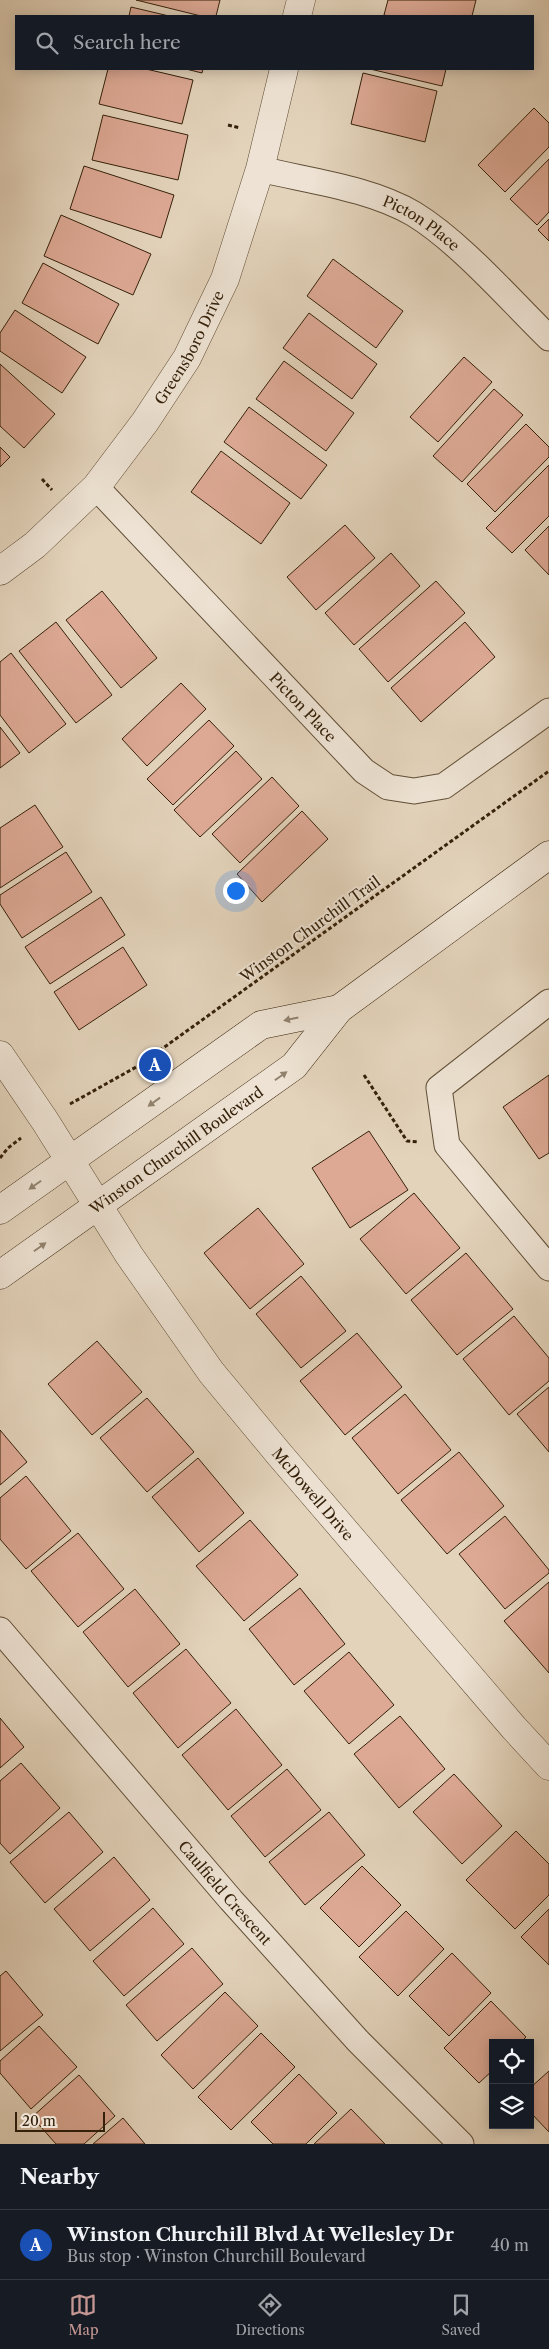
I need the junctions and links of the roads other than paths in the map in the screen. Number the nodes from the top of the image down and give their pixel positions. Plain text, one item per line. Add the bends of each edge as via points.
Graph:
1 (301, 0) edge
2 (297, 15) edge
3 (284, 70) edge
4 (260, 169) junction
5 (549, 338) edge
6 (96, 487) junction
7 (0, 571) edge
8 (549, 711) edge
9 (549, 856) edge
10 (549, 1002) edge
11 (339, 1009) junction
12 (0, 1054) edge
13 (70, 1161) junction
14 (98, 1205) junction
15 (0, 1210) edge
16 (549, 1268) edge
17 (0, 1275) edge
18 (0, 1630) edge
19 (549, 1766) edge
20 (461, 2144) edge

1 - 2 street
3 - 4 street, Greensboro Drive
4 - 5 street, Picton Place via 372,195 413,214 451,242
4 - 6 street, Greensboro Drive via 226,279 187,358 145,422
6 - 7 street, Greensboro Drive via 35,545
6 - 8 street, Picton Place via 364,772 388,787 414,791 444,786
9 - 11 street, Winston Churchill Boulevard
10 - 16 street via 439,1088 447,1145
11 -> 13 street, Winston Churchill Boulevard via 261,1026
14 -> 11 street, Winston Churchill Boulevard via 294,1066
12 - 13 street, McDowell Drive
13 - 14 street, McDowell Drive
13 -> 15 street, Winston Churchill Boulevard
17 -> 14 street, Winston Churchill Boulevard
14 - 19 street, McDowell Drive via 211,1372
18 - 20 street, Caulfield Crescent via 238,1908 358,2041

